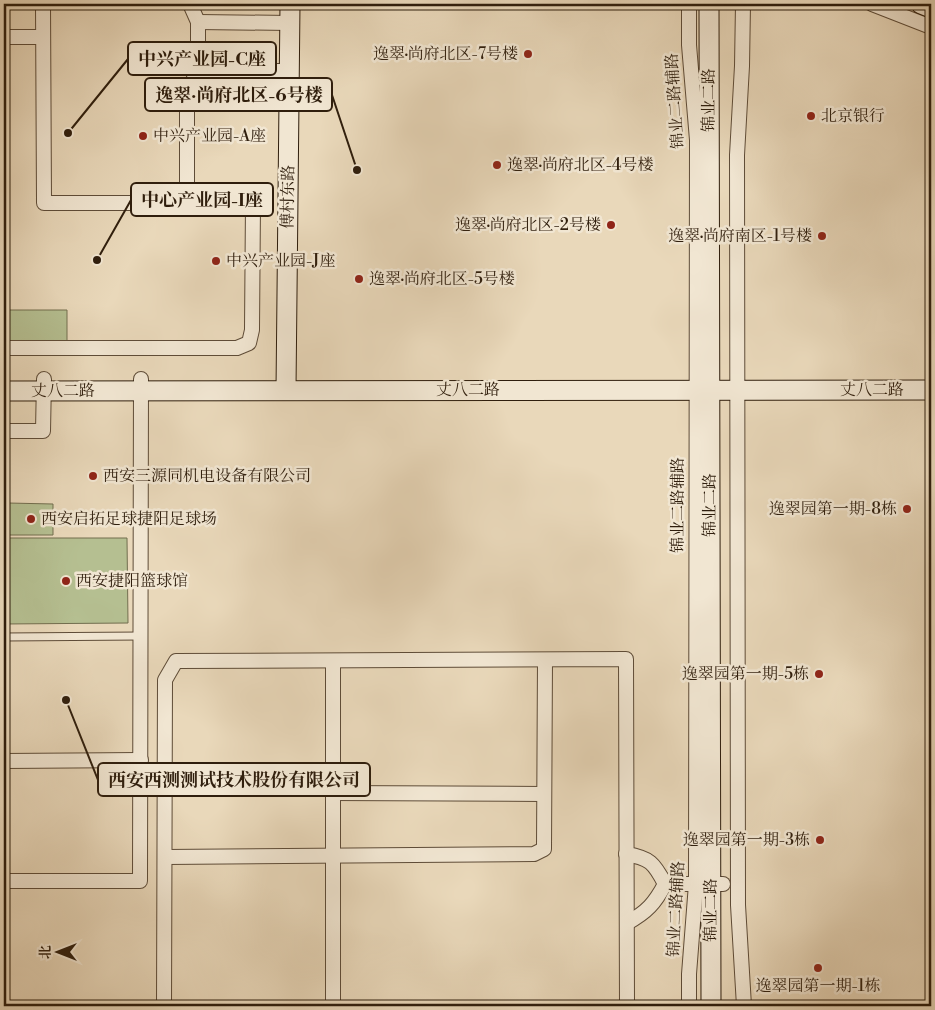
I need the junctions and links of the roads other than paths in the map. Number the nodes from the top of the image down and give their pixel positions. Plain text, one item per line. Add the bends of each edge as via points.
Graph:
1 (43, 4) edge
2 (190, 4) edge
3 (290, 4) edge
4 (689, 4) edge
5 (709, 4) edge
6 (722, 4) edge
7 (743, 4) edge
8 (872, 4) edge
9 (922, 4) edge
10 (931, 8) edge
11 (198, 22) junction
12 (290, 23) junction
13 (931, 27) edge
14 (4, 37) edge
15 (43, 37) junction
16 (198, 71) junction
17 (289, 72) junction
18 (187, 203) junction
19 (4, 348) edge
20 (4, 379) edge
21 (931, 379) edge
22 (716, 384) junction
23 (44, 385) junction
24 (141, 385) junction
25 (287, 385) junction
26 (931, 390) edge
27 (4, 391) edge
28 (4, 431) edge
29 (141, 636) junction
30 (4, 637) edge
31 (544, 660) junction
32 (333, 661) junction
33 (141, 760) junction
34 (4, 761) edge
35 (332, 794) junction
36 (544, 794) junction
37 (626, 854) junction
38 (333, 855) junction
39 (166, 857) junction
40 (4, 881) edge
41 (665, 884) junction
42 (710, 884) junction
43 (627, 923) junction
44 (164, 1006) edge
45 (333, 1006) edge
46 (627, 1006) edge
47 (689, 1006) edge
48 (711, 1006) edge
49 (723, 1006) edge
50 (744, 1006) edge

1 - 15 street
2 - 11 street
3 - 12 street, 傅村东路
4 - 22 street, 锦业二路辅路 via 689,45
5 - 22 street, 锦业二路
6 - 22 street, 锦业二路
7 - 22 street, 锦业二路辅路 via 737,155
8 - 13 street
9 - 10 street
11 - 12 street
11 - 16 street
12 - 17 street, 傅村东路
14 - 15 street
15 - 18 street via 44,204
16 - 17 street
16 - 18 street via 187,92
17 - 25 street, 傅村东路
18 - 19 street via 253,203 252,330 249,343 237,348
20 - 23 street, 丈八二路
21 - 22 street, 丈八二路
22 - 25 street, 丈八二路
22 - 26 street, 丈八二路
22 - 42 street, 锦业二路
22 - 50 street, 锦业二路辅路
23 - 24 street, 丈八二路
23 - 27 street, 丈八二路
23 - 28 street via 43,431
24 - 25 street, 丈八二路
24 - 29 street
29 - 30 lane
29 - 33 street
31 - 32 street
31 - 36 street
31 - 37 street via 626,660
32 - 35 street
32 - 39 street via 176,661 165,680
33 - 34 street
33 - 40 street via 140,881
35 - 36 street
35 - 38 street
36 - 38 street via 544,849 534,854
37 - 41 street via 654,864
37 - 43 street
38 - 39 street
38 - 45 street
39 - 44 street
41 - 42 street
41 - 43 street via 655,902 641,916
42 - 47 street, 锦业二路辅路 via 689,974
42 - 48 street, 锦业二路
42 - 49 street, 锦业二路
43 - 46 street

